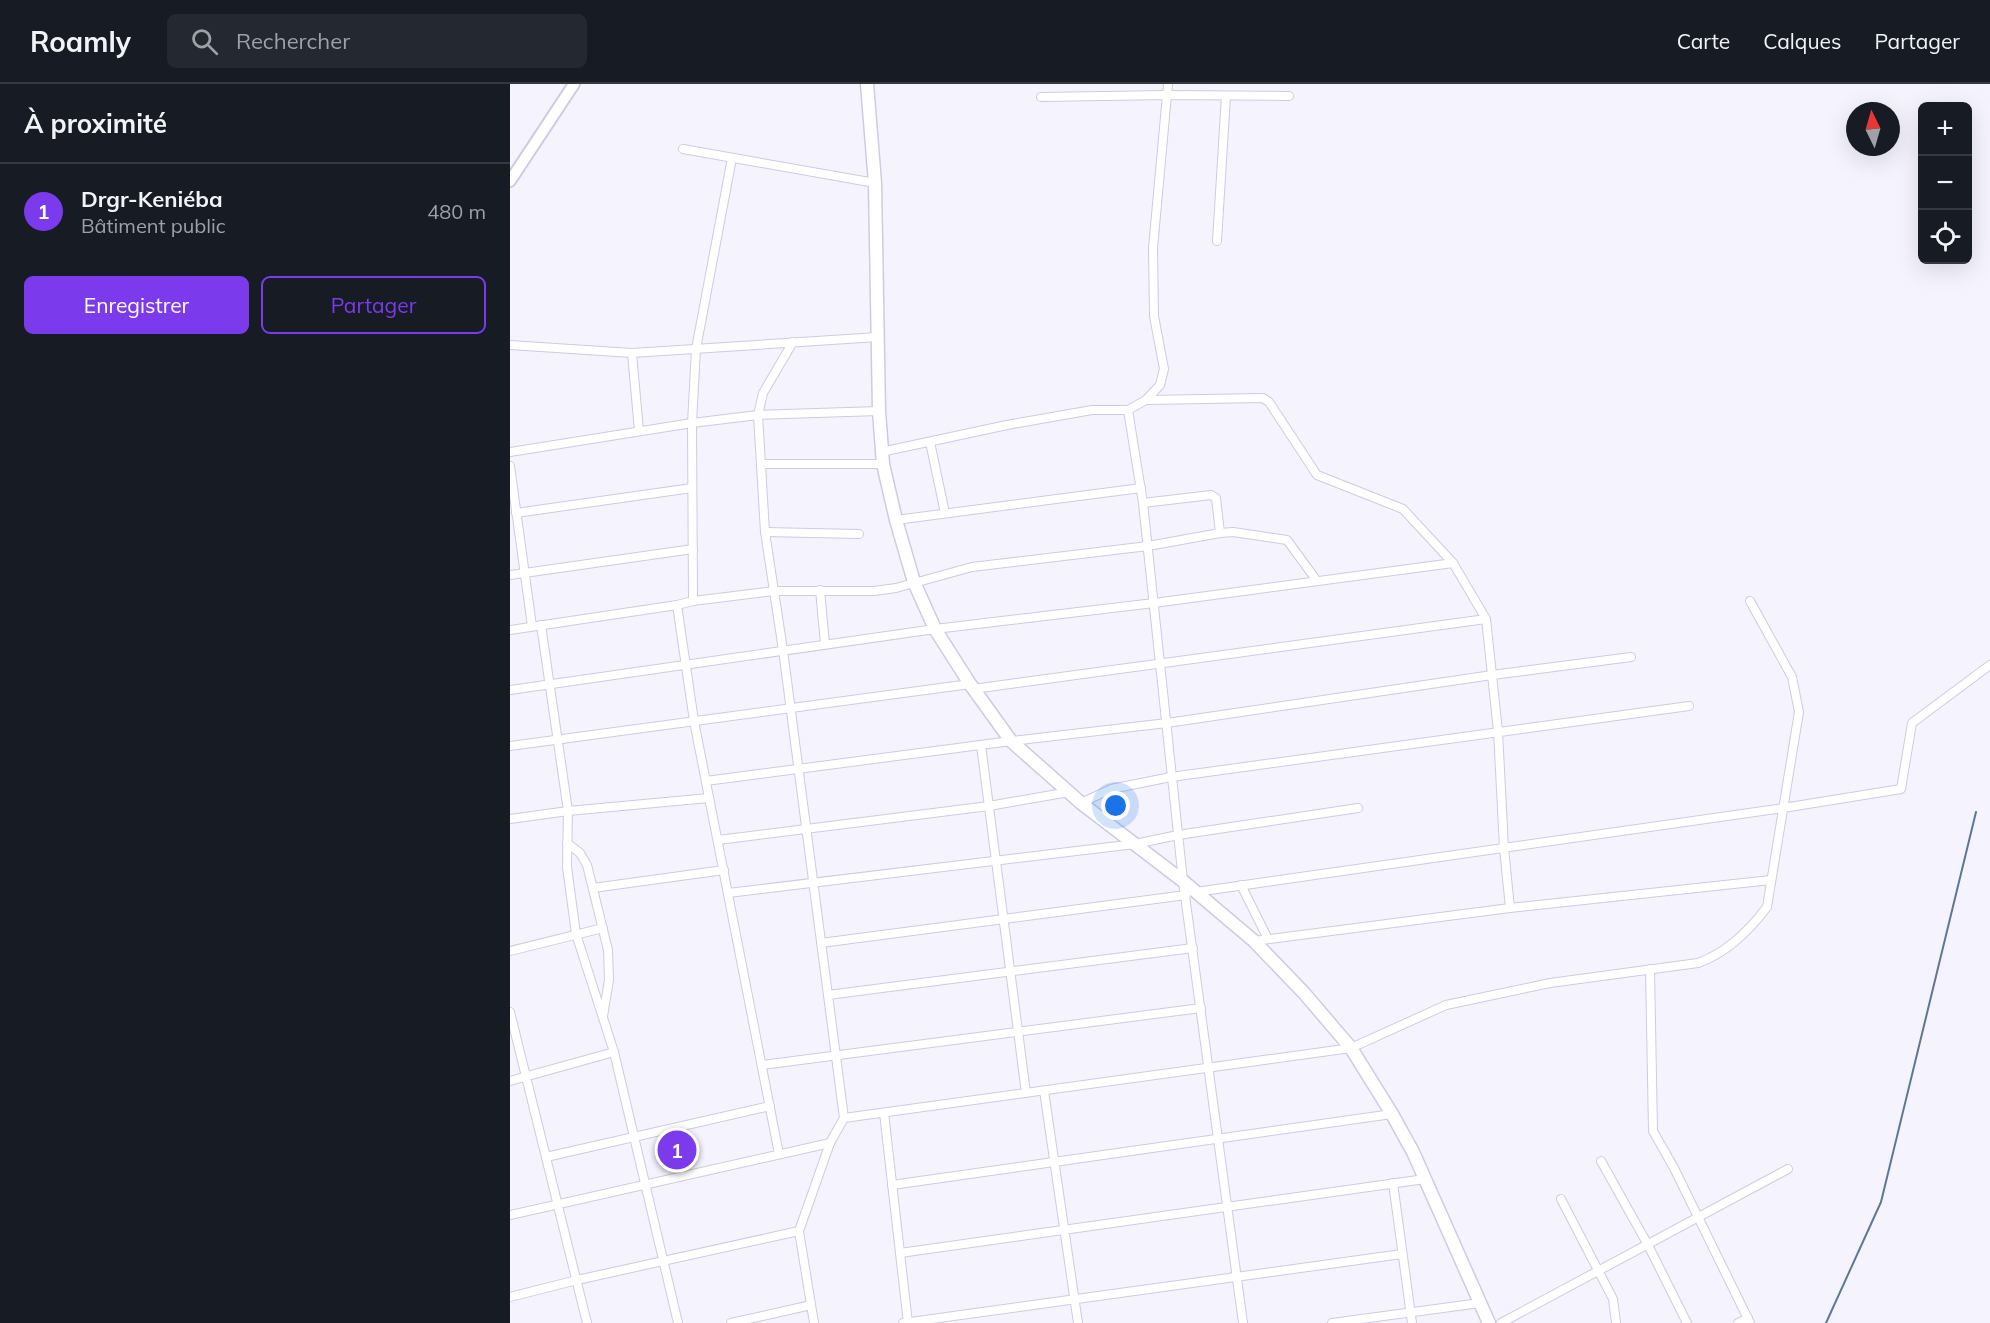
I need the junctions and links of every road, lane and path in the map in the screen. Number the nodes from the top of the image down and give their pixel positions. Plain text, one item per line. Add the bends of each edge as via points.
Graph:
1 (574, 84) edge
2 (867, 84) edge
3 (1168, 84) edge
4 (1167, 95) junction
5 (1226, 96) junction
6 (1289, 96) dead end
7 (1041, 97) dead end
8 (683, 149) dead end
9 (732, 158) junction
10 (510, 181) edge
11 (875, 183) junction
12 (1217, 241) dead end
13 (878, 337) junction
14 (793, 342) junction
15 (510, 345) edge
16 (696, 349) junction
17 (632, 353) junction
18 (1146, 400) junction
19 (1128, 410) junction
20 (879, 411) junction
21 (758, 415) junction
22 (692, 423) junction
23 (639, 431) junction
24 (930, 442) junction
25 (510, 452) edge
26 (882, 458) junction
27 (761, 464) junction
28 (510, 466) edge
29 (692, 488) junction
30 (1141, 488) junction
31 (1143, 503) junction
32 (516, 513) junction
33 (945, 513) junction
34 (896, 520) junction
35 (765, 532) junction
36 (1220, 533) junction
37 (859, 534) dead end
38 (1148, 546) junction
39 (693, 549) junction
40 (1453, 563) junction
41 (525, 573) junction
42 (510, 574) edge
43 (1317, 581) junction
44 (915, 582) junction
45 (820, 590) junction
46 (774, 591) junction
47 (693, 601) junction
48 (1750, 601) dead end
49 (1154, 603) junction
50 (677, 605) junction
51 (1486, 619) junction
52 (541, 625) junction
53 (532, 626) junction
54 (935, 629) junction
55 (510, 630) edge
56 (825, 644) junction
57 (783, 650) junction
58 (1631, 657) dead end
59 (1161, 663) junction
60 (686, 664) junction
61 (1990, 665) edge
62 (1492, 675) junction
63 (549, 684) junction
64 (971, 687) junction
65 (510, 690) edge
66 (1689, 706) dead end
67 (790, 708) junction
68 (694, 721) junction
69 (1167, 723) junction
70 (1498, 731) junction
71 (557, 741) junction
72 (1011, 741) junction
73 (981, 745) junction
74 (510, 746) edge
75 (798, 769) junction
76 (1171, 777) junction
77 (706, 781) junction
78 (1069, 792) junction
79 (709, 798) junction
80 (1081, 803) junction
81 (989, 806) junction
82 (1358, 808) dead end
83 (1783, 808) junction
84 (568, 811) junction
85 (510, 819) edge
86 (807, 829) junction
87 (1178, 835) junction
88 (718, 840) junction
89 (567, 843) junction
90 (1135, 844) junction
91 (1504, 848) junction
92 (996, 861) junction
93 (724, 870) junction
94 (1771, 880) junction
95 (1183, 881) junction
96 (813, 883) junction
97 (1241, 885) junction
98 (593, 888) junction
99 (728, 893) junction
100 (1191, 893) junction
101 (1510, 908) junction
102 (1004, 919) junction
103 (603, 928) junction
104 (576, 934) junction
105 (1268, 939) junction
106 (1254, 941) junction
107 (821, 943) junction
108 (1193, 948) junction
109 (510, 951) edge
110 (1650, 969) junction
111 (1010, 971) junction
112 (828, 995) junction
113 (1201, 1008) junction
114 (510, 1012) edge
115 (603, 1017) junction
116 (1018, 1032) junction
117 (1351, 1048) junction
118 (614, 1052) junction
119 (836, 1056) junction
120 (762, 1065) junction
121 (1209, 1068) junction
122 (526, 1077) junction
123 (510, 1081) edge
124 (1044, 1090) junction
125 (1026, 1093) junction
126 (770, 1106) junction
127 (884, 1113) junction
128 (1392, 1114) junction
129 (844, 1118) junction
130 (634, 1137) junction
131 (1218, 1139) junction
132 (830, 1143) junction
133 (779, 1154) junction
134 (546, 1157) junction
135 (1601, 1161) dead end
136 (1055, 1162) junction
137 (1788, 1169) dead end
138 (1425, 1179) junction
139 (1393, 1183) junction
140 (645, 1184) junction
141 (892, 1185) junction
142 (1561, 1199) dead end
143 (558, 1204) junction
144 (1227, 1207) junction
145 (510, 1215) edge
146 (1698, 1217) junction
147 (1064, 1230) junction
148 (798, 1231) junction
149 (1648, 1245) junction
150 (900, 1253) junction
151 (1402, 1254) junction
152 (664, 1261) junction
153 (1598, 1271) junction
154 (1237, 1276) junction
155 (576, 1280) junction
156 (510, 1297) edge
157 (1074, 1299) junction
158 (1480, 1303) junction
159 (811, 1305) junction
160 (1410, 1312) junction
161 (1749, 1320) edge
162 (587, 1323) edge
163 (678, 1323) edge
164 (731, 1323) edge
165 (814, 1323) edge
166 (906, 1323) edge
167 (1078, 1323) edge
168 (1243, 1323) edge
169 (1332, 1323) edge
170 (1412, 1323) edge
171 (1489, 1323) edge
172 (1501, 1323) edge
173 (1616, 1323) edge
174 (1687, 1323) edge
175 (1738, 1323) edge

1 - 10 main road
2 - 11 main road
3 - 4 street
4 - 5 street
4 - 7 street
4 - 18 street via 1153,248 1154,316 1164,369 1160,385
5 - 6 street
5 - 12 street
8 - 9 street
9 - 11 street
9 - 16 street
11 - 13 main road
13 - 14 street
13 - 20 main road
14 - 16 street
14 - 21 street via 763,393
15 - 17 street
16 - 17 street
16 - 22 street
17 - 23 street
18 - 19 street
18 - 40 street via 1263,398 1317,476 1403,509
19 - 24 street via 1092,410
19 - 30 street
20 - 21 street
20 - 26 main road
21 - 22 street
21 - 27 street
22 - 23 street
22 - 29 street
23 - 25 street
24 - 26 street
24 - 33 street
26 - 27 street
26 - 34 main road
27 - 35 street
28 - 32 street
29 - 32 street
29 - 39 street
30 - 31 street
30 - 33 street
31 - 36 street via 1211,495 1216,498
31 - 38 street
32 - 41 street
33 - 34 street
34 - 44 main road
35 - 37 street
35 - 46 street
36 - 38 street
36 - 43 street via 1287,540
38 - 44 street via 972,567
38 - 49 street
39 - 41 street
39 - 47 street
40 - 43 street
40 - 51 street
41 - 42 street
41 - 53 street
43 - 49 street
44 - 45 street via 874,591
44 - 54 main road
45 - 46 street
45 - 56 street
46 - 47 street
46 - 57 street
47 - 50 street
48 - 83 street via 1792,677 1799,712
49 - 54 street
49 - 59 street
50 - 52 street
50 - 60 street
51 - 59 street
51 - 62 street
52 - 53 street
52 - 63 street
53 - 55 street
54 - 56 street
54 - 64 main road
56 - 57 street
57 - 60 street
57 - 67 street
58 - 62 street
59 - 64 street
59 - 69 street
60 - 63 street
60 - 68 street
61 - 83 street via 1912,723 1901,789
62 - 69 street
62 - 70 street
63 - 65 street
63 - 71 street
64 - 67 street
64 - 72 main road
66 - 70 street
67 - 68 street
67 - 75 street
68 - 71 street
68 - 77 street
69 - 72 street
69 - 76 street
70 - 76 street
70 - 91 street
71 - 74 street
71 - 84 street
72 - 73 street
72 - 78 main road
73 - 75 street
73 - 81 street
75 - 77 street
75 - 86 street
76 - 80 street via 1111,789
76 - 87 street
77 - 79 street
78 - 80 main road
78 - 81 street
79 - 84 street
79 - 88 street
80 - 90 main road
81 - 86 street
81 - 92 street
82 - 87 street
83 - 91 street
83 - 94 street
84 - 85 street
84 - 89 street
86 - 88 street
86 - 96 street
87 - 90 street
87 - 95 street
88 - 93 street
89 - 98 street via 587,865
89 - 104 street
90 - 92 street
90 - 95 main road
91 - 97 street
91 - 101 street
92 - 96 street
92 - 102 street
93 - 98 street
93 - 99 street
94 - 101 street
94 - 110 street via 1767,907 1753,926 1713,957 1698,963
95 - 100 main road
96 - 99 street
96 - 107 street
97 - 100 street
97 - 105 street
98 - 103 street
99 - 120 street
100 - 102 street
100 - 106 main road
100 - 108 street
101 - 105 street
102 - 107 street
102 - 111 street
103 - 104 street
103 - 115 street via 609,980
104 - 109 street
104 - 115 street
105 - 106 street
106 - 117 main road
107 - 112 street
108 - 111 street
108 - 113 street
110 - 117 street via 1550,983 1446,1005
110 - 146 street via 1653,1131
111 - 112 street
111 - 116 street
112 - 119 street
113 - 116 street
113 - 121 street
114 - 122 street
115 - 118 street
116 - 119 street
116 - 125 street
117 - 121 street
117 - 128 main road
118 - 122 street
118 - 130 street
119 - 120 street
119 - 129 street
120 - 126 street
121 - 124 street
121 - 131 street
122 - 123 street
122 - 134 street
124 - 125 street
124 - 136 street
125 - 127 street
126 - 130 street
126 - 133 street
127 - 129 street
127 - 141 street
128 - 131 street
128 - 138 main road
129 - 132 street
130 - 134 street
130 - 140 street
131 - 136 street
131 - 144 street
132 - 133 street
132 - 148 street
133 - 140 street
134 - 143 street
135 - 149 street
136 - 141 street
136 - 147 street
137 - 146 street
138 - 139 street
138 - 158 main road
139 - 144 street
139 - 151 street
140 - 143 street
140 - 152 street
141 - 150 street
142 - 153 street
143 - 145 street
143 - 155 street
144 - 147 street
144 - 154 street
146 - 149 street
146 - 161 street
147 - 150 street
147 - 157 street
148 - 152 street
148 - 159 street
149 - 153 street
149 - 174 street
150 - 166 street
151 - 154 street
151 - 160 street
152 - 155 street
152 - 163 street
153 - 172 street
153 - 173 street via 1613,1299
154 - 157 street
154 - 168 street
155 - 156 street
155 - 162 street
157 - 166 street
157 - 167 street
158 - 160 street
158 - 171 main road
159 - 164 street
159 - 165 street
160 - 169 street
160 - 170 street
161 - 175 street

